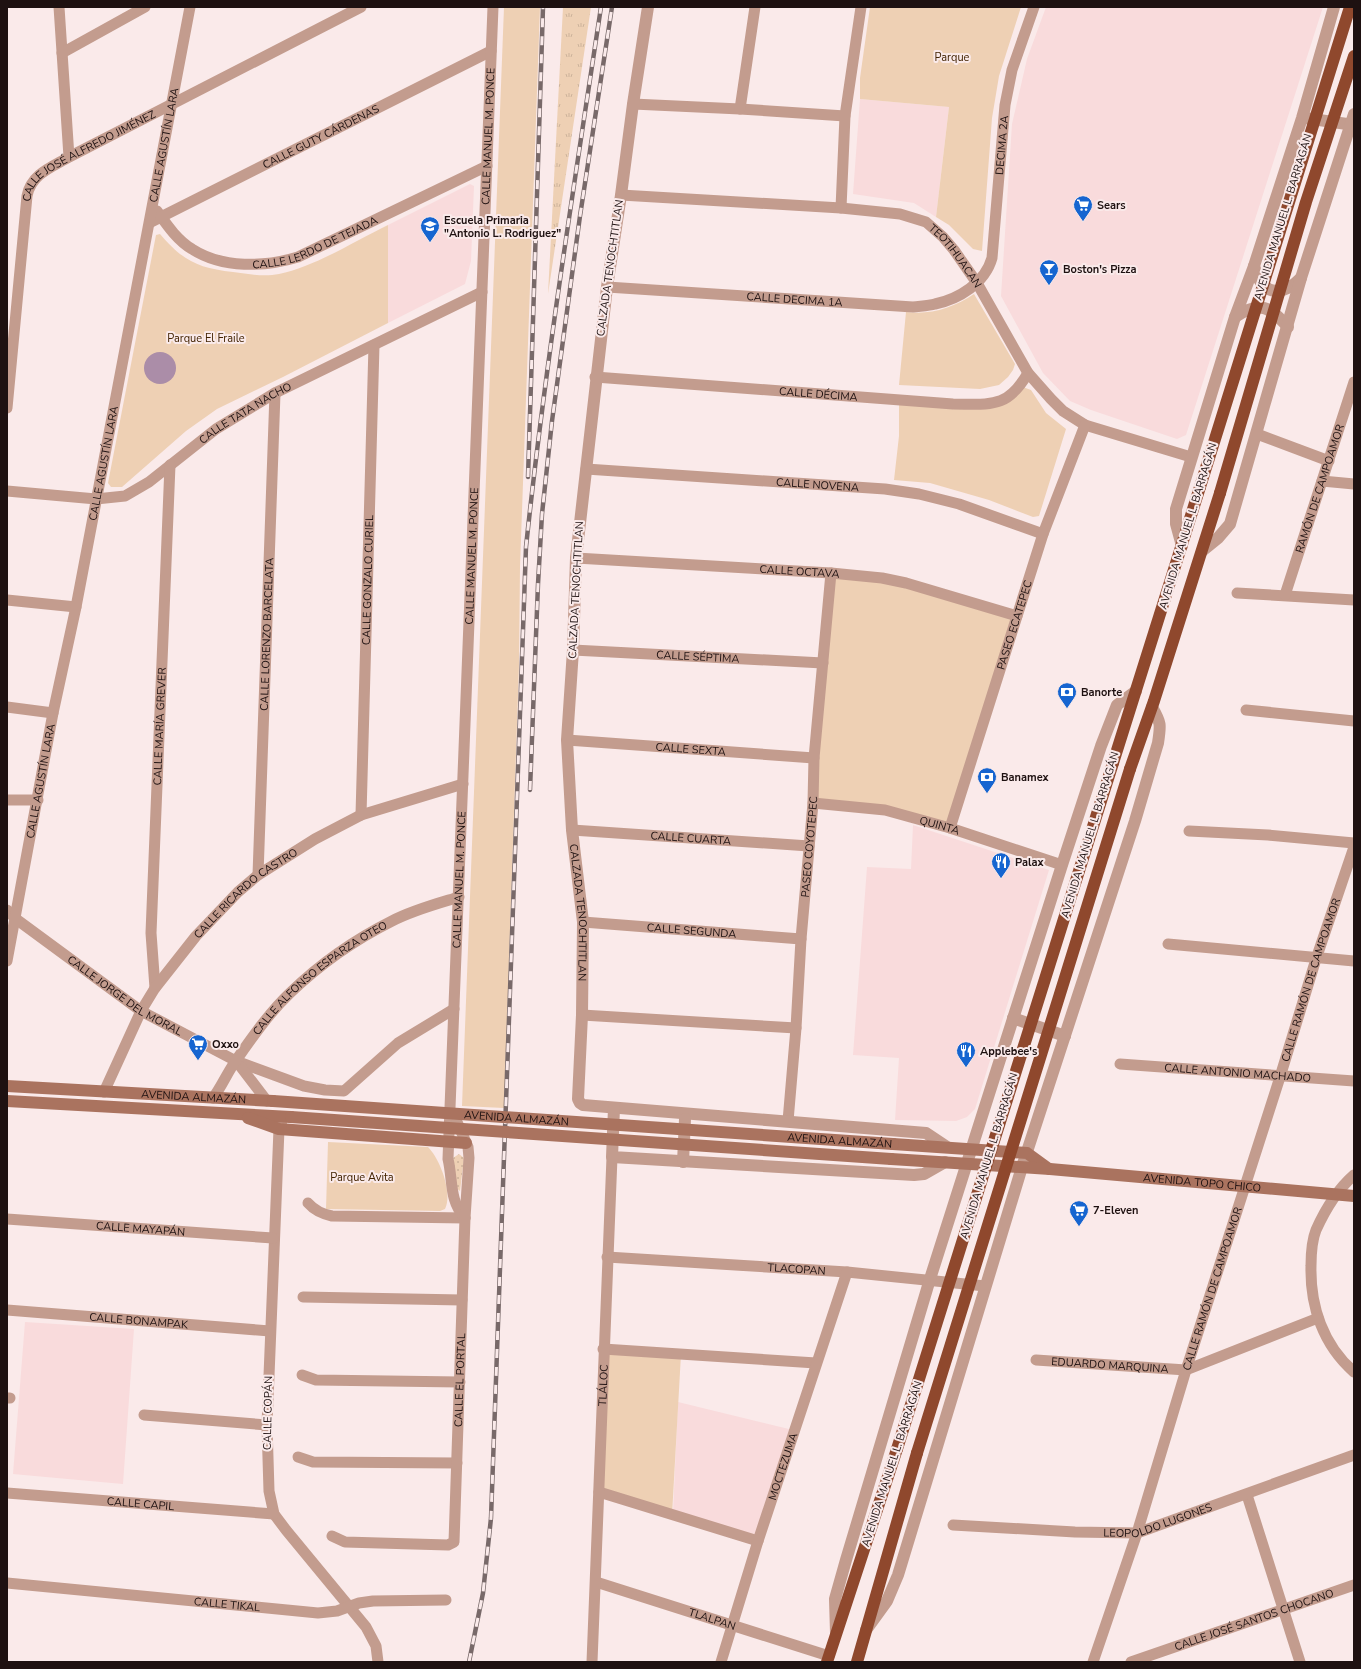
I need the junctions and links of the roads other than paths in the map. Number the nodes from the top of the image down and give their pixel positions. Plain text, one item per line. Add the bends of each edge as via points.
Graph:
1 (59, 7) edge
2 (145, 7) edge
3 (190, 7) edge
4 (361, 7) edge
5 (493, 7) edge
6 (648, 7) edge
7 (754, 7) edge
8 (861, 7) edge
9 (1034, 7) edge
10 (1334, 7) edge
11 (1350, 7) edge
12 (491, 51) junction
13 (62, 53) junction
14 (1354, 56) edge
15 (172, 103) junction
16 (632, 104) junction
17 (740, 109) junction
18 (845, 116) junction
19 (1302, 118) junction
20 (1353, 121) edge
21 (69, 156) junction
22 (487, 166) junction
23 (621, 195) junction
24 (153, 207) joint
25 (841, 208) junction
26 (156, 220) junction
27 (1254, 266) junction
28 (1300, 278) junction
29 (977, 283) junction
30 (607, 287) junction
31 (482, 292) junction
32 (1235, 317) junction
33 (1288, 327) junction
34 (374, 345) junction
35 (1028, 373) junction
36 (595, 377) junction
37 (1354, 382) edge
38 (275, 393) junction
39 (7, 408) edge
40 (1085, 425) junction
41 (1257, 434) junction
42 (1191, 457) junction
43 (1329, 461) junction
44 (170, 465) junction
45 (586, 469) junction
46 (1322, 481) junction
47 (1354, 484) edge
48 (7, 491) edge
49 (96, 499) junction
50 (1043, 534) junction
51 (1182, 546) junction
52 (1202, 551) junction
53 (576, 558) junction
54 (830, 573) junction
55 (1237, 593) dead end
56 (1284, 595) junction
57 (7, 600) edge
58 (1354, 600) edge
59 (76, 607) junction
60 (1017, 616) junction
61 (573, 650) junction
62 (823, 663) junction
63 (1136, 691) junction
64 (7, 707) edge
65 (1152, 707) junction
66 (1246, 710) dead end
67 (53, 713) junction
68 (1354, 721) edge
69 (567, 740) junction
70 (814, 758) junction
71 (463, 784) junction
72 (7, 800) edge
73 (38, 800) junction
74 (813, 803) junction
75 (361, 815) junction
76 (950, 828) junction
77 (572, 830) junction
78 (1189, 831) dead end
79 (1354, 843) edge
80 (809, 846) junction
81 (1354, 847) edge
82 (1062, 865) junction
83 (258, 874) junction
84 (459, 897) junction
85 (7, 910) edge
86 (16, 919) junction
87 (583, 922) junction
88 (801, 939) junction
89 (1168, 944) dead end
90 (1316, 959) junction
91 (7, 961) edge
92 (1354, 961) edge
93 (155, 988) junction
94 (454, 1009) junction
95 (141, 1011) junction
96 (582, 1015) junction
97 (1013, 1018) junction
98 (796, 1028) junction
99 (1065, 1036) junction
100 (236, 1060) junction
101 (1120, 1064) dead end
102 (1280, 1077) junction
103 (1354, 1082) edge
104 (7, 1086) edge
105 (104, 1092) junction
106 (213, 1098) junction
107 (7, 1101) edge
108 (270, 1101) junction
109 (450, 1106) junction
110 (614, 1108) junction
111 (236, 1114) junction
112 (685, 1114) junction
113 (287, 1117) junction
114 (788, 1121) junction
115 (279, 1129) junction
116 (449, 1142) junction
117 (466, 1143) junction
118 (947, 1148) junction
119 (972, 1149) junction
120 (1027, 1153) junction
121 (612, 1157) junction
122 (683, 1162) junction
123 (945, 1162) junction
124 (967, 1164) junction
125 (1022, 1168) junction
126 (1050, 1169) junction
127 (1354, 1175) edge
128 (1245, 1186) junction
129 (1336, 1194) junction
130 (1354, 1196) edge
131 (308, 1203) dead end
132 (465, 1218) junction
133 (7, 1219) edge
134 (273, 1238) junction
135 (607, 1257) junction
136 (846, 1272) junction
137 (930, 1279) junction
138 (985, 1286) junction
139 (304, 1297) dead end
140 (462, 1300) junction
141 (7, 1310) edge
142 (1318, 1318) junction
143 (270, 1331) junction
144 (604, 1349) junction
145 (1036, 1360) dead end
146 (816, 1363) junction
147 (1186, 1370) junction
148 (1354, 1372) edge
149 (302, 1375) dead end
150 (460, 1382) junction
151 (144, 1415) dead end
152 (267, 1425) junction
153 (1354, 1455) edge
154 (298, 1457) dead end
155 (457, 1463) junction
156 (599, 1492) junction
157 (7, 1493) edge
158 (1247, 1495) junction
159 (274, 1514) junction
160 (953, 1525) dead end
161 (1137, 1533) junction
162 (332, 1536) dead end
163 (758, 1541) junction
164 (596, 1582) junction
165 (7, 1584) edge
166 (1354, 1586) edge
167 (446, 1600) dead end
168 (350, 1606) junction
169 (1283, 1611) junction
170 (733, 1626) junction
171 (865, 1630) junction
172 (836, 1636) junction
173 (828, 1659) edge
174 (378, 1662) edge
175 (592, 1662) edge
176 (721, 1662) edge
177 (858, 1662) edge
178 (1093, 1662) edge
179 (1131, 1662) edge
180 (1300, 1662) edge

1 - 13 street
2 - 13 street
3 - 15 street, CALLE AGUSTÍN LARA
4 - 15 street, CALLE JOSÉ ALFREDO JIMÉNEZ
5 - 12 street, CALLE MANUEL M. PONCE
6 - 16 street, CALZADA TENOCHTITLAN
7 - 17 street
8 - 18 street
9 - 29 street, DECIMA 2A via 1012,70 1005,105 992,258
10 - 19 street
11 - 51 highway, AVENIDA MANUEL L. BARRAGÁN, bridge
12 - 22 street, CALLE MANUEL M. PONCE
12 - 26 street, CALLE GUTY CÁRDENAS
13 - 21 street
14 - 52 highway, AVENIDA MANUEL L. BARRAGÁN, bridge via 1304,209
15 - 21 street, CALLE JOSÉ ALFREDO JIMÉNEZ
15 - 24 street, CALLE AGUSTÍN LARA
16 - 17 street
16 - 23 street, CALZADA TENOCHTITLAN
17 - 18 street
18 - 25 street
19 - 20 street
19 - 27 street
20 - 28 street
21 - 39 street, CALLE JOSÉ ALFREDO JIMÉNEZ via 41,173 28,189
22 - 26 street, CALLE LERDO DE TEJADA via 298,257 272,264 235,264 203,256
22 - 31 street, CALLE MANUEL M. PONCE
23 - 25 street, TEOTIHUACAN
23 - 30 street, CALZADA TENOCHTITLAN
24 - 26 street, CALLE LERDO DE TEJADA
25 - 29 street, TEOTIHUACAN via 900,214 926,222 954,250
26 - 49 street, CALLE AGUSTÍN LARA
27 - 28 street via 1259,282 1272,290 1290,288
27 - 32 street
28 - 33 street
29 - 30 street, CALLE DECIMA 1A via 948,300 913,307
29 - 35 street, TEOTIHUACAN
30 - 36 street, CALZADA TENOCHTITLAN
31 - 34 street, CALLE TATA NACHO
31 - 71 street, CALLE MANUEL M. PONCE
32 - 33 street via 1252,308 1267,309 1275,313
32 - 42 street
33 - 41 street
34 - 38 street, CALLE TATA NACHO
34 - 75 street, CALLE GONZALO CURIEL
35 - 36 street, CALLE DÉCIMA via 1012,395 999,402 983,404 953,404
35 - 40 street, TEOTIHUACAN via 1063,412
36 - 45 street, CALZADA TENOCHTITLAN
37 - 43 street, RAMÓN DE CAMPOAMOR
38 - 44 street, CALLE TATA NACHO via 216,429
38 - 83 street, CALLE LORENZO BARCELATA
40 - 42 street, TEOTIHUACAN
40 - 50 street, PASEO ECATEPEC
41 - 43 street
41 - 52 street via 1230,524
42 - 51 street via 1175,516
43 - 46 street, RAMÓN DE CAMPOAMOR
44 - 49 street, CALLE TATA NACHO via 149,482 125,496
44 - 93 street, CALLE MARÍA GREVER via 151,933
45 - 50 street, CALLE NOVENA via 885,489 959,504
45 - 53 street, CALZADA TENOCHTITLAN
46 - 47 street
46 - 56 street, RAMÓN DE CAMPOAMOR
48 - 49 street, CALLE TATA NACHO
49 - 59 street, CALLE AGUSTÍN LARA
50 - 60 street, PASEO ECATEPEC
51 - 63 highway, AVENIDA MANUEL L. BARRAGÁN
52 - 65 highway, AVENIDA MANUEL L. BARRAGÁN
53 - 54 street, CALLE OCTAVA
53 - 61 street, CALZADA TENOCHTITLAN
54 - 60 street, CALLE OCTAVA via 882,578
54 - 62 street, PASEO COYOTEPEC
55 - 56 street
56 - 58 street
57 - 59 street
59 - 67 street, CALLE AGUSTÍN LARA
60 - 76 street, PASEO ECATEPEC
61 - 62 street, CALLE SÉPTIMA
61 - 69 street, CALZADA TENOCHTITLAN
62 - 70 street, PASEO COYOTEPEC
63 - 82 street via 1117,705
63 - 172 highway, AVENIDA MANUEL L. BARRAGÁN, bridge
64 - 67 street
65 - 99 street via 1160,722 1158,743
65 - 171 highway, AVENIDA MANUEL L. BARRAGÁN, bridge via 1130,769 917,1454
66 - 68 street
67 - 73 street, CALLE AGUSTÍN LARA
69 - 70 street, CALLE SEXTA
69 - 77 street, CALZADA TENOCHTITLAN
70 - 74 street, PASEO COYOTEPEC
71 - 75 street, CALLE RICARDO CASTRO
71 - 84 street, CALLE MANUEL M. PONCE
72 - 73 street
73 - 86 street, CALLE AGUSTÍN LARA
74 - 76 street, QUINTA via 885,810
74 - 80 street, PASEO COYOTEPEC
75 - 83 street, CALLE RICARDO CASTRO via 315,839
76 - 82 street, QUINTA
77 - 80 street, CALLE CUARTA
77 - 87 street, CALZADA TENOCHTITLAN
78 - 79 street
80 - 88 street, PASEO COYOTEPEC
81 - 90 street, CALLE RAMÓN DE CAMPOAMOR
82 - 97 street
83 - 93 street, CALLE RICARDO CASTRO via 196,936
84 - 94 street, CALLE MANUEL M. PONCE
84 - 100 street, CALLE ALFONSO ESPARZA OTEO via 393,920 321,966 275,1009
85 - 86 street, CALLE JORGE DEL MORAL
86 - 91 street, CALLE AGUSTÍN LARA
86 - 95 street, CALLE JORGE DEL MORAL
87 - 88 street, CALLE SEGUNDA
87 - 96 street, CALZADA TENOCHTITLAN
88 - 98 street, PASEO COYOTEPEC
89 - 90 street
90 - 92 street
90 - 102 street, CALLE RAMÓN DE CAMPOAMOR
93 - 95 street, CALLE RICARDO CASTRO
94 - 100 street, CALLE JORGE DEL MORAL via 398,1043 344,1091 304,1086
94 - 109 street, CALLE MANUEL M. PONCE
95 - 100 street, CALLE JORGE DEL MORAL
95 - 105 street, CALLE RICARDO CASTRO
96 - 98 street
96 - 110 street, CALZADA TENOCHTITLAN via 578,1099 583,1105
97 - 99 street
97 - 119 street
98 - 114 street, PASEO COYOTEPEC
99 - 120 street
100 - 106 street, CALLE ALFONSO ESPARZA OTEO
100 - 108 street
101 - 102 street, CALLE ANTONIO MACHADO
102 - 103 street, CALLE ANTONIO MACHADO
102 - 128 street, CALLE RAMÓN DE CAMPOAMOR
104 - 105 main road, AVENIDA ALMAZÁN
105 - 106 main road, AVENIDA ALMAZÁN
106 - 108 main road, AVENIDA ALMAZÁN
107 - 111 main road, AVENIDA ALMAZÁN
108 - 118 main road, AVENIDA ALMAZÁN, bridge
109 - 116 street, CALLE MANUEL M. PONCE
109 - 117 street, CALLE MANUEL M. PONCE
110 - 112 street
110 - 121 street, TLÁLOC
111 - 113 main road, AVENIDA ALMAZÁN
111 - 115 main road
112 - 114 street
112 - 122 street
113 - 115 street, CALLE COPÁN
113 - 123 main road, AVENIDA ALMAZÁN, bridge
114 - 118 street via 926,1133
115 - 116 main road
115 - 134 street, CALLE COPÁN
116 - 117 main road
116 - 132 street via 448,1159 453,1197
117 - 132 street, CALLE EL PORTAL via 469,1158
118 - 119 main road, AVENIDA ALMAZÁN
119 - 120 main road, AVENIDA ALMAZÁN
119 - 124 street
120 - 125 street
120 - 126 main road, AVENIDA TOPO CHICO
121 - 122 street
121 - 135 street, TLÁLOC
122 - 123 street via 914,1176 924,1174
123 - 124 main road, AVENIDA ALMAZÁN
124 - 125 main road, AVENIDA ALMAZÁN
124 - 137 street
125 - 126 main road, AVENIDA TOPO CHICO
125 - 138 street
126 - 128 main road, AVENIDA TOPO CHICO
127 - 129 street
128 - 129 main road, AVENIDA TOPO CHICO
128 - 147 street, CALLE RAMÓN DE CAMPOAMOR
129 - 130 main road, AVENIDA TOPO CHICO
129 - 142 street via 1316,1231 1312,1254 1313,1300
131 - 132 street via 318,1212 332,1216
132 - 140 street, CALLE EL PORTAL
133 - 134 street, CALLE MAYAPÁN
134 - 143 street, CALLE COPÁN
135 - 136 street, TLACOPAN
135 - 144 street, TLÁLOC
136 - 137 street, TLACOPAN
136 - 146 street, MOCTEZUMA
137 - 138 street, TLACOPAN
137 - 172 street via 835,1599
138 - 171 street via 898,1575 887,1601
139 - 140 street
140 - 150 street, CALLE EL PORTAL
141 - 143 street, CALLE BONAMPAK
142 - 147 street, EDUARDO MARQUINA
142 - 148 street via 1330,1344
143 - 152 street, CALLE COPÁN
144 - 146 street
144 - 156 street, TLÁLOC
145 - 147 street, EDUARDO MARQUINA
146 - 163 street, MOCTEZUMA
147 - 161 street, CALLE RAMÓN DE CAMPOAMOR
149 - 150 street via 316,1380
150 - 155 street, CALLE EL PORTAL
151 - 152 street
152 - 159 street, CALLE COPÁN via 269,1491
153 - 158 street, LEOPOLDO LUGONES
154 - 155 street via 313,1462
155 - 162 street, CALLE EL PORTAL via 453,1543 448,1545 345,1542
156 - 163 street
156 - 164 street, TLÁLOC
157 - 159 street, CALLE CAPIL
158 - 161 street, LEOPOLDO LUGONES
158 - 169 street
159 - 168 street, CALLE COPÁN
160 - 161 street, LEOPOLDO LUGONES
161 - 178 street, CALLE RAMÓN DE CAMPOAMOR
163 - 170 street, MOCTEZUMA
164 - 170 street, TLALPAN
164 - 175 street, TLÁLOC
165 - 168 street, CALLE TIKAL via 318,1613 337,1611
166 - 169 street, CALLE JOSÉ SANTOS CHOCANO
167 - 168 street, CALLE TIKAL via 373,1601
168 - 174 street, CALLE COPÁN via 376,1646
169 - 179 street, CALLE JOSÉ SANTOS CHOCANO
169 - 180 street
170 - 173 street, TLALPAN
170 - 176 street, MOCTEZUMA
171 - 177 highway, AVENIDA MANUEL L. BARRAGÁN
172 - 173 highway, AVENIDA MANUEL L. BARRAGÁN

